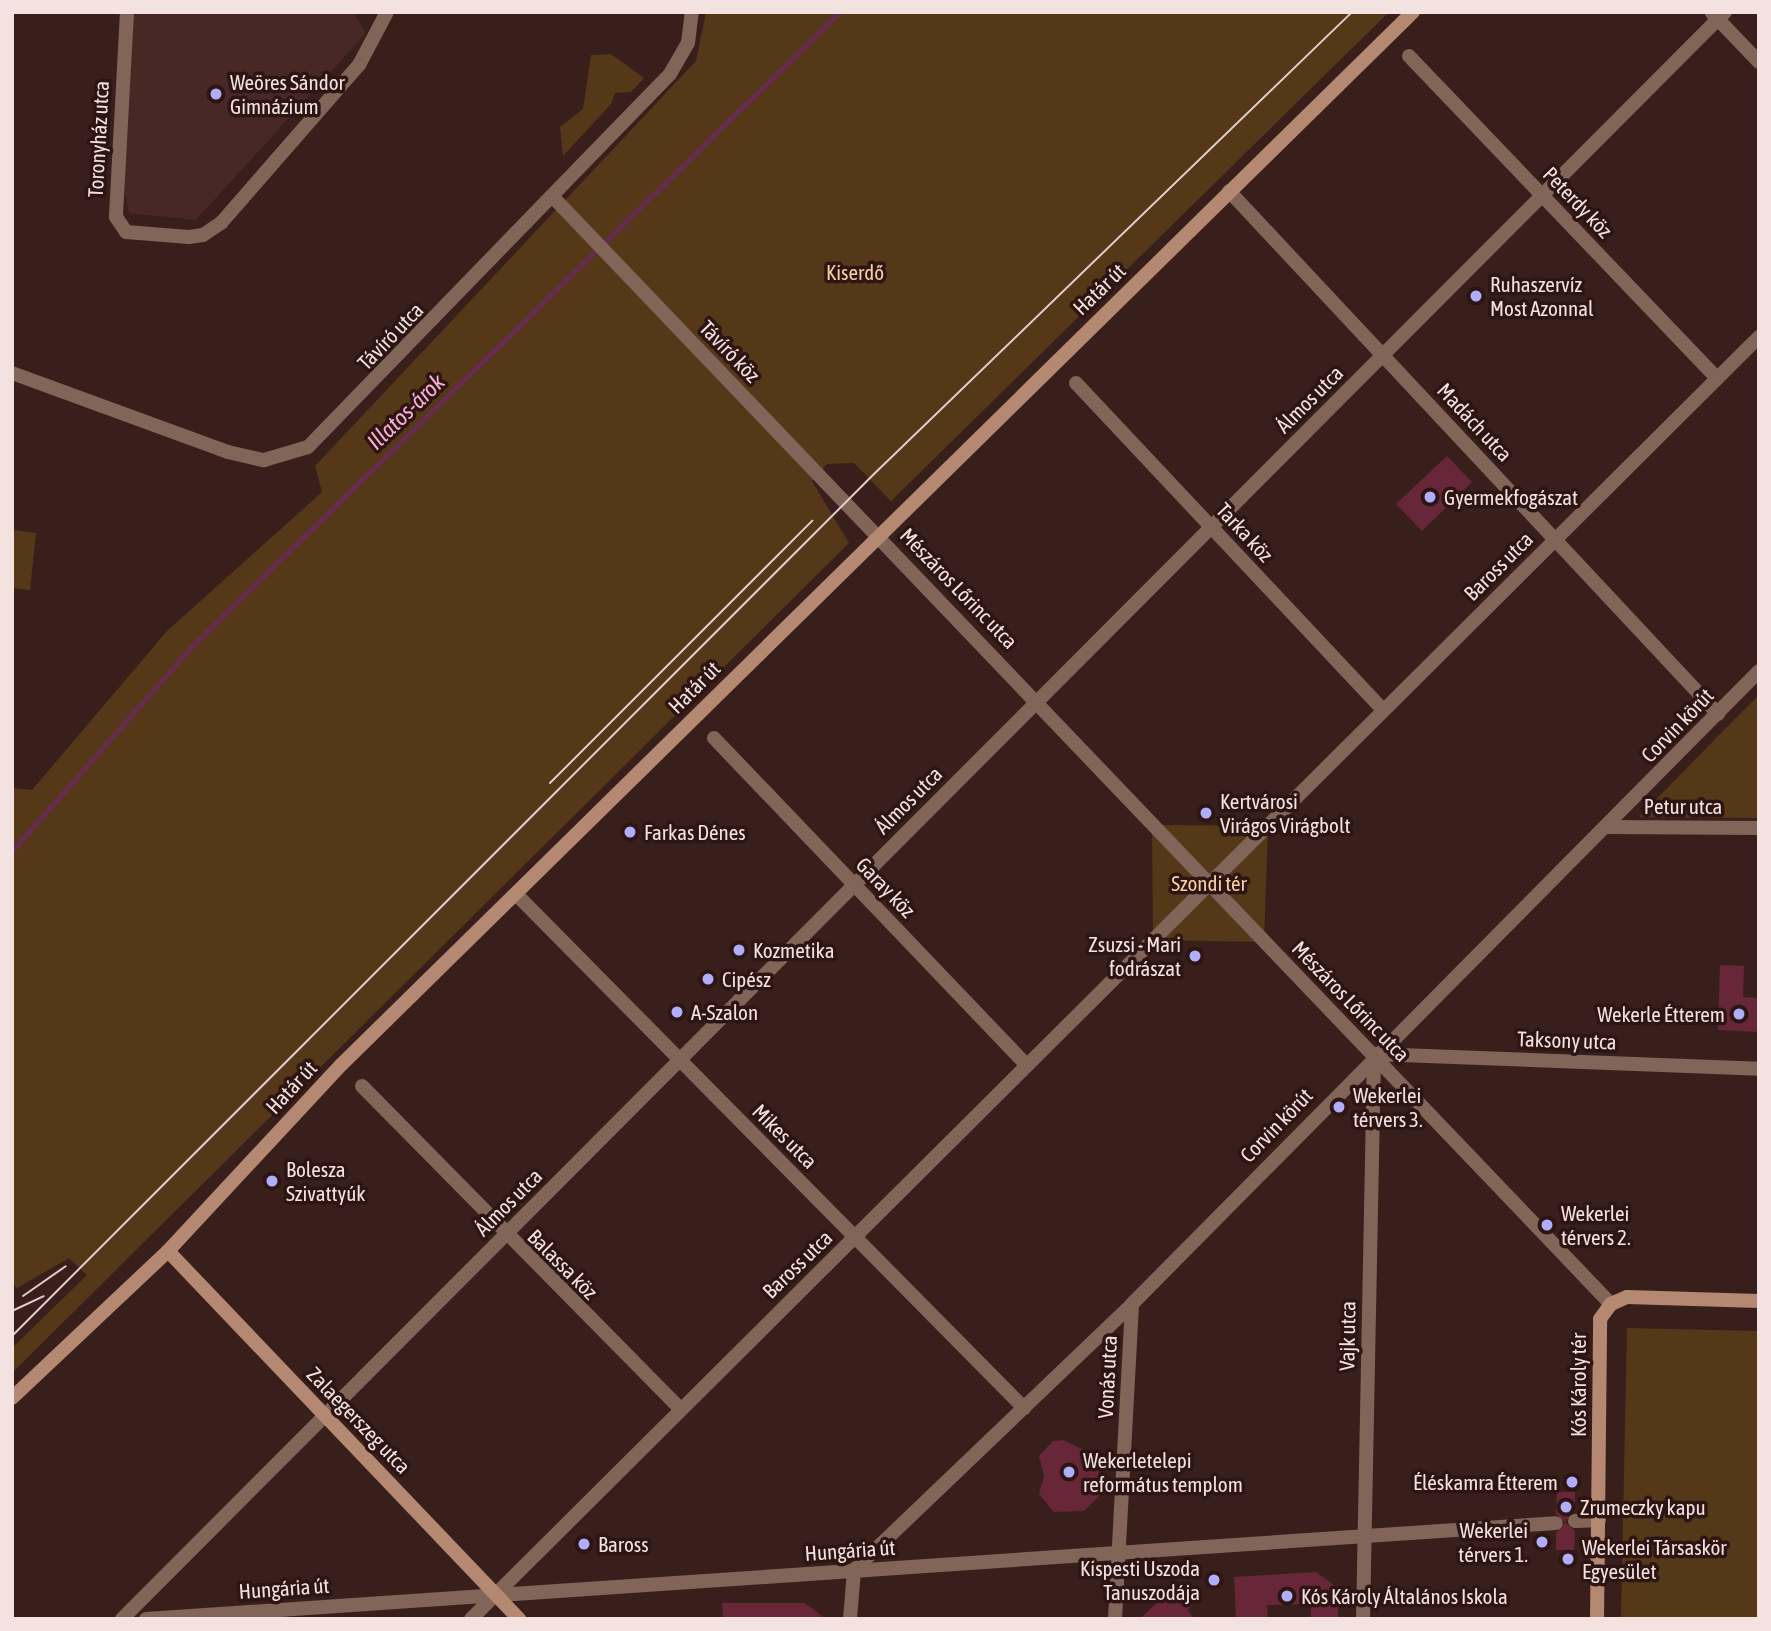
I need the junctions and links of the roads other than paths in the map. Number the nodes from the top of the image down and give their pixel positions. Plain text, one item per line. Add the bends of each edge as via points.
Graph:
1 (127, 12) edge
2 (387, 12) edge
3 (692, 12) edge
4 (1413, 12) edge
5 (1718, 15) edge
6 (1409, 56) dead end
7 (1759, 62) edge
8 (1229, 191) junction
9 (1542, 195) junction
10 (552, 196) junction
11 (1759, 337) edge
12 (1383, 355) junction
13 (12, 373) edge
14 (1717, 378) junction
15 (1076, 383) dead end
16 (1211, 526) junction
17 (878, 535) junction
18 (1555, 539) junction
19 (1759, 671) edge
20 (1036, 701) junction
21 (1383, 710) junction
22 (1718, 714) junction
23 (715, 738) dead end
24 (1606, 827) junction
25 (1759, 828) edge
26 (854, 884) junction
27 (1209, 884) junction
28 (516, 894) junction
29 (1374, 1054) junction
30 (680, 1059) junction
31 (1027, 1066) junction
32 (1759, 1069) edge
33 (362, 1086) dead end
34 (504, 1235) junction
35 (855, 1237) junction
36 (168, 1251) junction
37 (1759, 1301) edge
38 (1132, 1304) junction
39 (1611, 1304) junction
40 (12, 1398) edge
41 (680, 1408) junction
42 (1024, 1408) junction
43 (325, 1415) junction
44 (1599, 1520) junction
45 (1575, 1521) dead end
46 (1556, 1523) dead end
47 (1364, 1536) junction
48 (1119, 1552) junction
49 (854, 1570) junction
50 (496, 1595) junction
51 (122, 1619) edge
52 (146, 1619) edge
53 (471, 1619) edge
54 (519, 1619) edge
55 (850, 1619) edge
56 (1115, 1619) edge
57 (1363, 1619) edge
58 (1597, 1619) edge

1 - 2 street, Toronyház utca via 116,217 126,232 189,237 203,235 221,223 359,65
3 - 10 street, Távíró utca via 688,43 670,74
4 - 8 main road, Határ út
5 - 7 street
5 - 9 street, Álmos utca
6 - 9 street, Peterdy köz
8 - 12 street, Madách utca
8 - 17 main road, Határ út
9 - 12 street, Álmos utca
9 - 14 street, Peterdy köz
10 - 13 street, Távíró utca via 328,432 293,455 264,460 228,452
10 - 17 street, Távíró köz
11 - 14 street, Baross utca
12 - 16 street, Álmos utca
12 - 18 street, Madách utca
14 - 18 street, Baross utca
15 - 16 street, Tarka köz
16 - 20 street, Álmos utca
16 - 21 street, Tarka köz
17 - 20 street, Mészáros Lőrinc utca
17 - 28 main road, Határ út
18 - 21 street, Baross utca
18 - 22 street, Madách utca
19 - 22 street, Corvin körút
20 - 26 street, Álmos utca
20 - 27 street, Mészáros Lőrinc utca
21 - 27 street, Baross utca
22 - 24 street, Corvin körút
23 - 26 street, Garay köz
24 - 25 street, Petur utca
24 - 29 street, Corvin körút
26 - 30 street, Álmos utca
26 - 31 street, Garay köz
27 - 29 street, Mészáros Lőrinc utca
27 - 31 street, Baross utca
28 - 30 street, Mikes utca
28 - 36 main road, Határ út via 341,1065
29 - 32 street, Taksony utca
29 - 38 street, Corvin körút
29 - 39 street, Mészáros Lőrinc utca
29 - 47 street, Vajk utca
30 - 34 street, Álmos utca
30 - 35 street, Mikes utca
31 - 35 street, Baross utca
33 - 34 street, Balassa köz
34 - 41 street, Balassa köz
34 - 43 street, Álmos utca
35 - 41 street, Baross utca
35 - 42 street, Mikes utca
36 - 40 main road, Határ út
36 - 43 main road, Zalaegerszeg utca
37 - 39 main road via 1627,1297
38 - 42 street, Corvin körút
38 - 48 street, Vonás utca
39 - 44 main road, Kós Károly tér via 1600,1319
41 - 50 street, Baross utca
42 - 49 street, Corvin körút
43 - 50 main road, Zalaegerszeg utca
43 - 51 street, Álmos utca
44 - 45 street
44 - 58 main road, Kós Károly tér
46 - 47 street, Hungária út
47 - 48 street, Hungária út
47 - 57 street, Vajk utca
48 - 49 street, Hungária út
48 - 56 street, Vonás utca
49 - 50 street, Hungária út
49 - 55 street
50 - 52 street, Hungária út
50 - 53 street, Baross utca
50 - 54 main road, Zalaegerszeg utca

